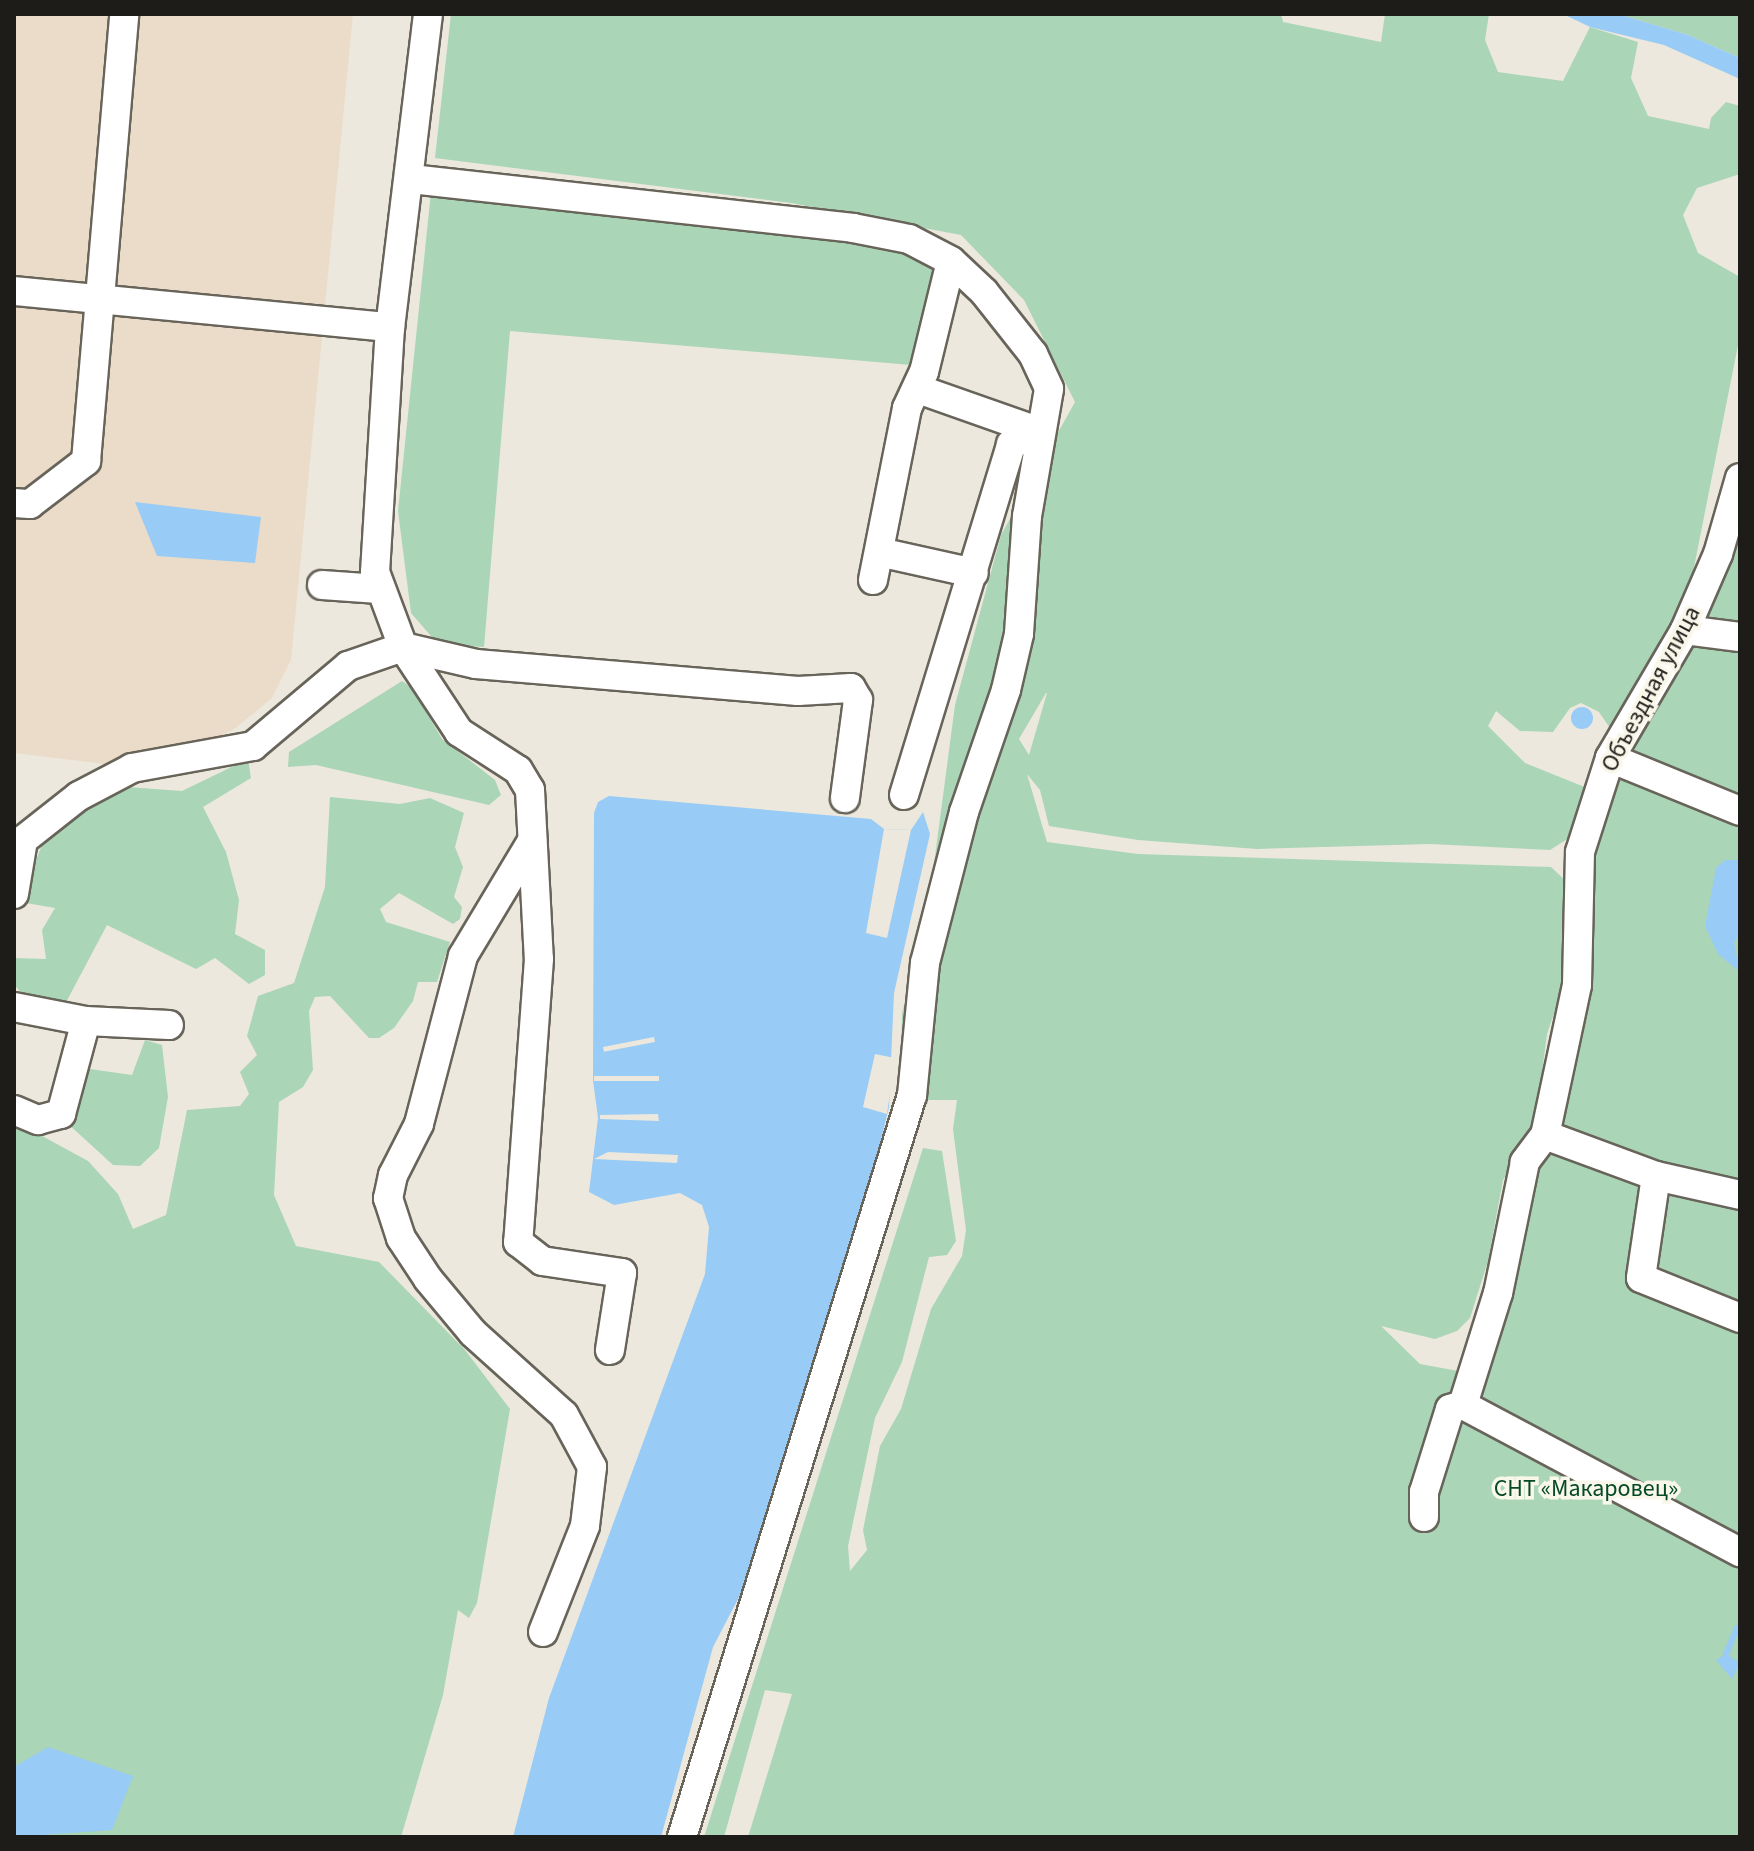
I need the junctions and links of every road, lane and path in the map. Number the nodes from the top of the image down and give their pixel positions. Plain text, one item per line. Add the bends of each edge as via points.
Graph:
1 (124, 14) edge
2 (428, 14) edge
3 (411, 179) junction
4 (951, 261) junction
5 (14, 291) edge
6 (100, 299) junction
7 (390, 327) junction
8 (918, 389) junction
9 (1040, 432) junction
10 (1740, 478) edge
11 (14, 503) edge
12 (879, 552) junction
13 (974, 573) junction
14 (873, 580) dead end
15 (322, 585) dead end
16 (379, 589) junction
17 (1685, 630) junction
18 (1740, 637) edge
19 (403, 647) junction
20 (1610, 758) junction
21 (904, 795) dead end
22 (845, 798) dead end
23 (1740, 811) edge
24 (18, 834) edge
25 (532, 841) junction
26 (14, 894) edge
27 (14, 1007) edge
28 (86, 1021) junction
29 (169, 1025) dead end
30 (14, 1110) edge
31 (1545, 1135) junction
32 (1656, 1176) junction
33 (1740, 1195) edge
34 (1740, 1318) edge
35 (610, 1350) dead end
36 (1466, 1407) junction
37 (1424, 1517) dead end
38 (1740, 1552) edge
39 (543, 1632) dead end
40 (682, 1837) edge

1 - 6 street
2 - 3 street
3 - 4 street via 853,228 909,239
3 - 7 street
4 - 8 street
4 - 9 street via 984,292 1033,354 1049,389
5 - 6 street
6 - 7 street
6 - 11 street via 86,461 30,504
7 - 16 street via 375,572
8 - 9 street
8 - 12 street via 907,408
9 - 13 street via 1011,444
9 - 40 street via 1027,516 1019,634 925,963 909,1108
10 - 17 street, Объездная улица via 1718,554
12 - 13 street
12 - 14 street
13 - 21 street
15 - 16 street
16 - 19 street
17 - 18 street
17 - 20 street, Объездная улица
19 - 22 street via 476,664 798,691 851,688 858,700
19 - 24 street via 348,666 253,746 132,768
19 - 25 street via 459,732 518,770 530,790
20 - 23 street
20 - 31 street, Объездная улица via 1580,852 1577,985
24 - 26 street
25 - 35 street via 539,959 518,1242 542,1261 622,1273
25 - 39 street via 463,956 419,1124 393,1175 388,1198 401,1238 428,1279 473,1333 564,1415 592,1467 585,1526
27 - 28 street
28 - 29 street
28 - 30 street via 61,1114 38,1120
31 - 32 street
31 - 36 street, Объездная улица via 1525,1162 1498,1293
32 - 33 street
32 - 34 street via 1641,1278
36 - 37 street, Объездная улица via 1450,1409 1424,1492
36 - 38 street

